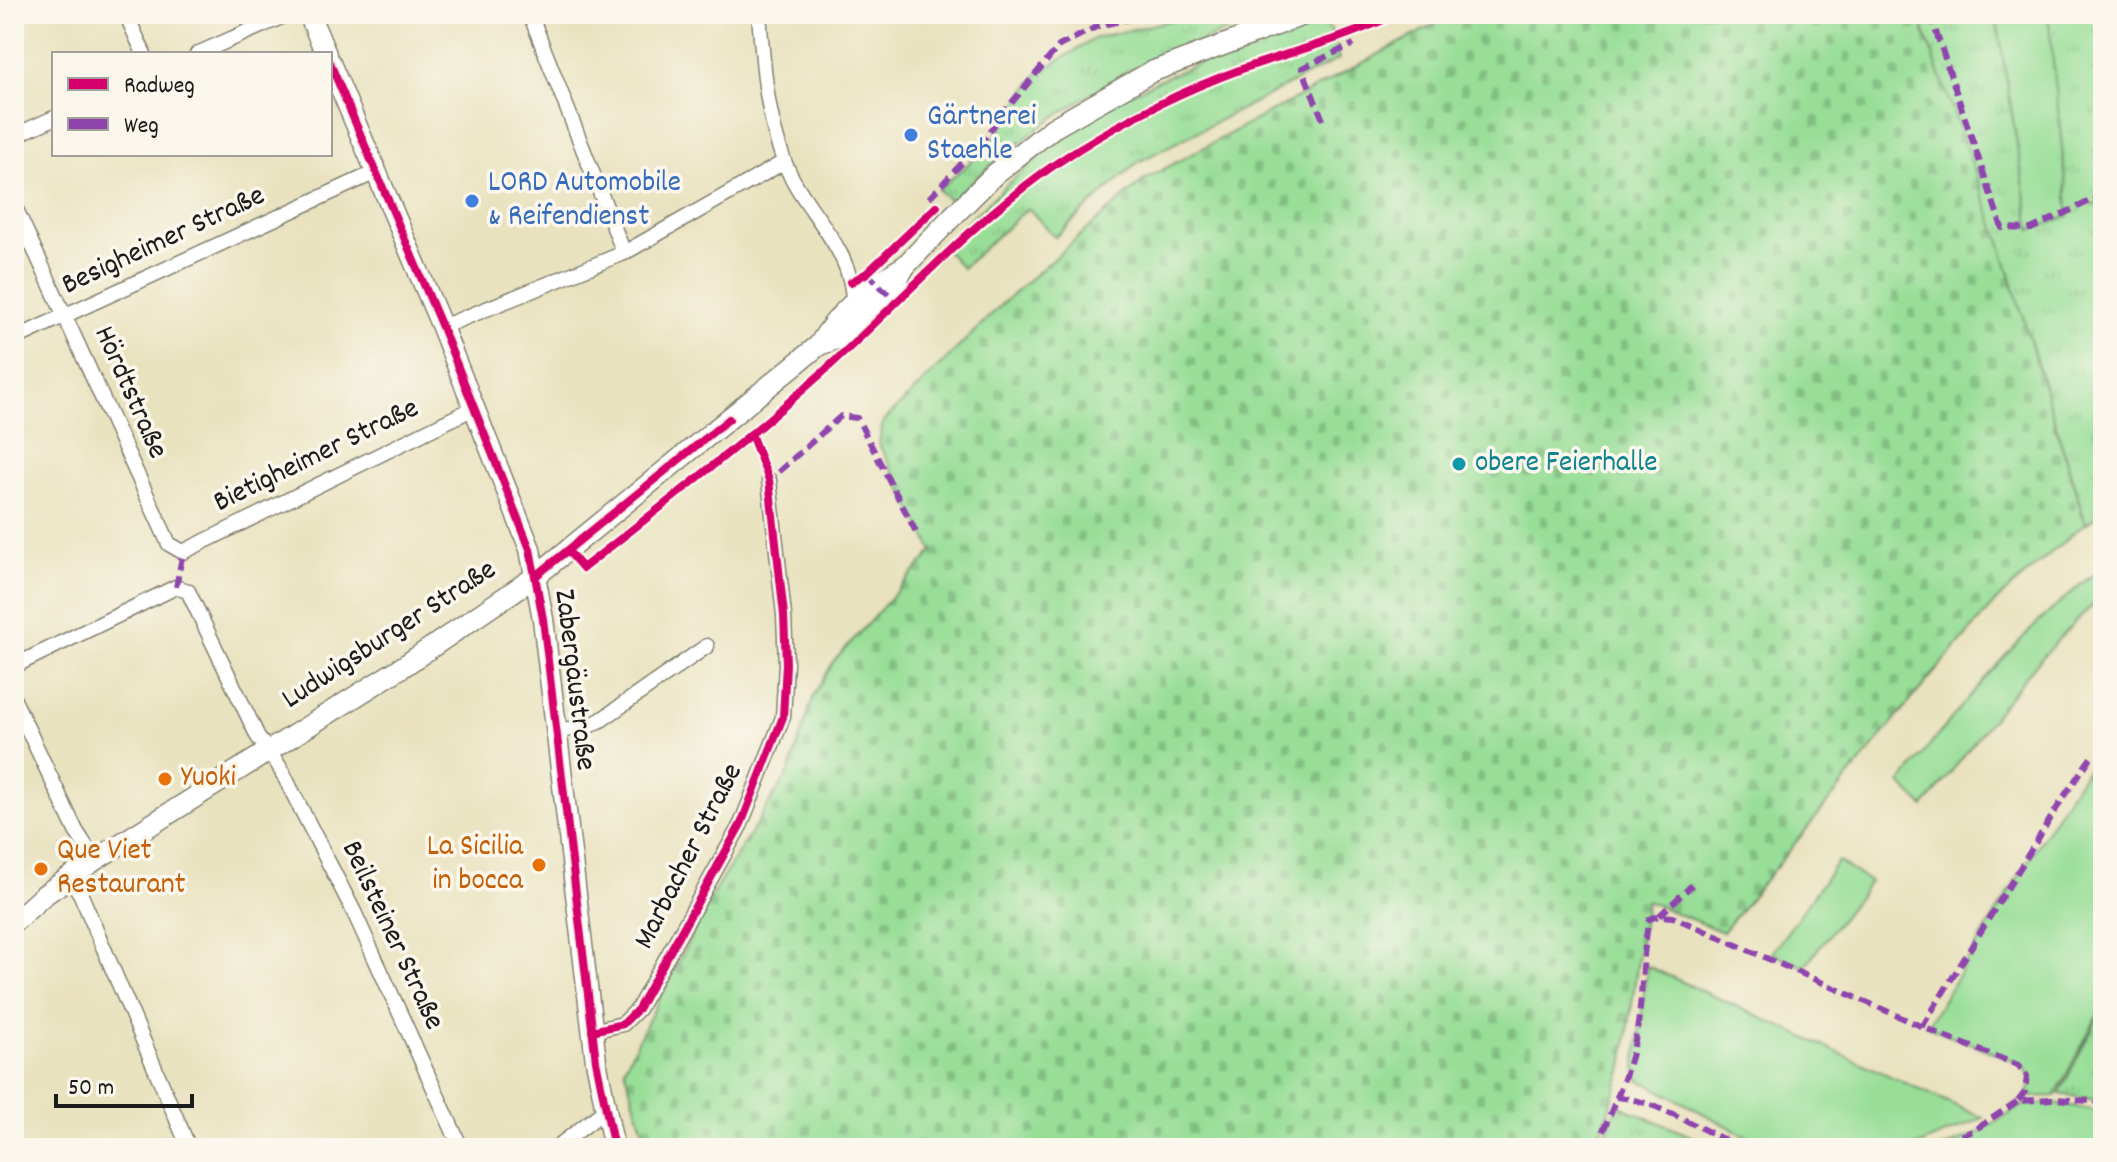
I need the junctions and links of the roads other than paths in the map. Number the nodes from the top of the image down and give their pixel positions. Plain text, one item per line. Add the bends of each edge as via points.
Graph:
1 (126, 14) edge
2 (288, 14) edge
3 (309, 14) edge
4 (530, 14) edge
5 (759, 14) edge
6 (1306, 14) edge
7 (143, 52) edge
8 (202, 52) edge
9 (325, 52) edge
10 (332, 68) edge
11 (52, 119) edge
12 (14, 136) edge
13 (784, 162) junction
14 (378, 171) junction
15 (14, 205) edge
16 (624, 253) junction
17 (905, 266) junction
18 (853, 304) junction
19 (65, 316) junction
20 (442, 327) junction
21 (14, 339) edge
22 (819, 345) junction
23 (474, 408) junction
24 (769, 480) dead end
25 (183, 552) joint
26 (536, 576) junction
27 (707, 646) dead end
28 (14, 666) edge
29 (14, 700) edge
30 (556, 731) junction
31 (268, 750) junction
32 (95, 860) junction
33 (70, 877) junction
34 (14, 922) edge
35 (592, 1031) junction
36 (604, 1111) junction
37 (189, 1148) edge
38 (461, 1148) edge
39 (556, 1148) edge
40 (614, 1148) edge

1 - 7 street
2 - 8 street
3 - 9 main road
4 - 16 street
5 - 13 street via 765,88
6 - 17 main road, Ludwigsburger Straße via 1151,72 1053,128 995,174
10 - 14 main road, Zabergäustraße
11 - 12 street
13 - 16 street
13 - 18 street via 846,264
14 - 19 street, Besigheimer Straße
14 - 20 main road, Zabergäustraße
15 - 19 street, Hördtstraße
16 - 20 street
17 - 18 main road, Ludwigsburger Straße
17 - 22 main road, Ludwigsburger Straße via 889,295 842,337
18 - 22 main road, Ludwigsburger Straße via 831,323
19 - 21 street, Besigheimer Straße
19 - 25 street, Hördtstraße via 169,544
20 - 23 main road, Zabergäustraße
22 - 26 main road, Ludwigsburger Straße
23 - 25 street, Bietigheimer Straße
23 - 26 main road, Zabergäustraße
24 - 35 street, Marbacher Straße via 784,615 783,717 741,824 638,1009 623,1024
26 - 30 main road, Zabergäustraße
26 - 31 main road, Ludwigsburger Straße
27 - 30 street via 601,720
28 - 31 street via 176,587 188,591
29 - 32 street
30 - 35 main road, Zabergäustraße
31 - 32 main road, Ludwigsburger Straße
31 - 38 street, Beilsteiner Straße via 354,912
32 - 33 main road, Ludwigsburger Straße
33 - 34 main road, Ludwigsburger Straße
33 - 37 street
35 - 36 main road, Zabergäustraße
36 - 39 street
36 - 40 main road, Zabergäustraße

